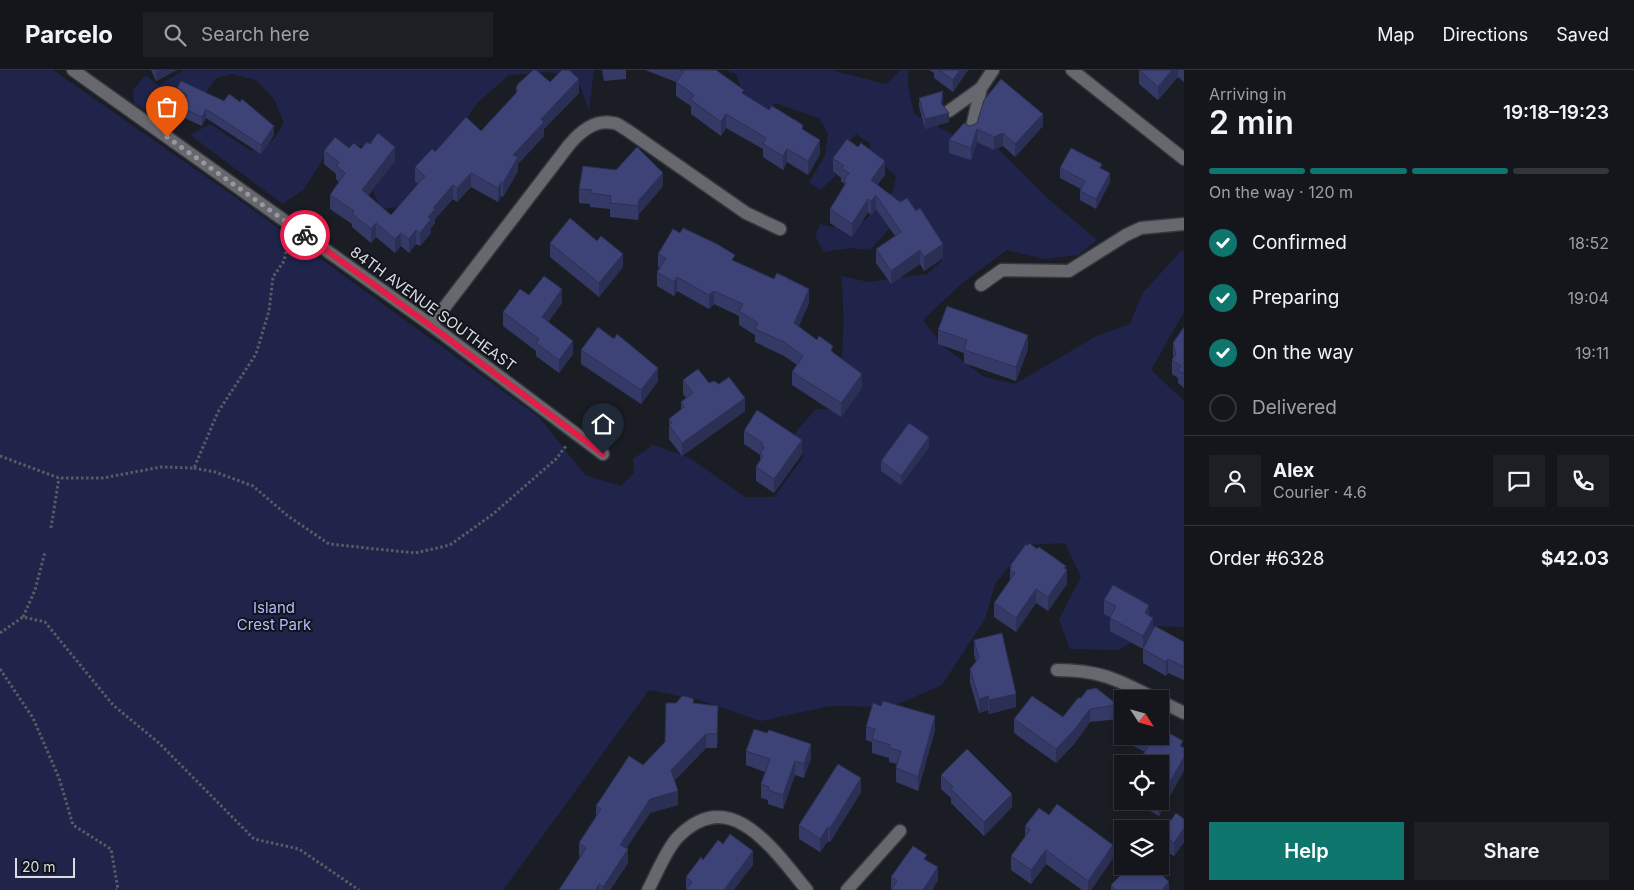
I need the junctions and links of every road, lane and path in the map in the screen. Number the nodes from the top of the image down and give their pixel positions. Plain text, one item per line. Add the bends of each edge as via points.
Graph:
1 (73, 70) edge
2 (993, 70) edge
3 (1072, 70) edge
4 (982, 88) junction
5 (949, 111) edge
6 (971, 131) edge
7 (1184, 159) edge
8 (1184, 224) edge
9 (293, 227) junction
10 (780, 228) dead end
11 (981, 285) dead end
12 (431, 326) junction
13 (576, 434) junction
14 (603, 454) dead end
15 (0, 456) edge
16 (194, 468) junction
17 (59, 478) junction
18 (52, 528) dead end
19 (45, 552) dead end
20 (23, 616) junction
21 (0, 633) edge
22 (0, 669) edge
23 (1058, 670) dead end
24 (1139, 690) edge
25 (1169, 706) edge
26 (1184, 713) edge
27 (900, 831) dead end
28 (118, 890) edge
29 (358, 890) edge
30 (648, 890) edge
31 (807, 890) edge
32 (847, 890) edge

1 - 9 street, 84TH AVENUE SOUTHEAST
2 - 4 street
3 - 7 street
4 - 5 street
4 - 6 street
8 - 11 street via 1141,228 1069,272 1002,270
9 - 12 street, 84TH AVENUE SOUTHEAST
9 - 16 path via 284,261 273,277 269,311 256,354 218,412
10 - 12 street via 746,213 613,122 592,126 569,145
12 - 13 street, 84TH AVENUE SOUTHEAST
13 - 14 street, 84TH AVENUE SOUTHEAST
13 - 16 path via 556,459 493,514 450,545 415,553 329,544 252,486
15 - 17 path
16 - 17 path via 161,467 102,478
17 - 18 path
19 - 20 path via 35,590
20 - 21 path
20 - 29 path via 45,622 113,705 159,743 254,840 299,849
22 - 28 path via 33,718 59,778 73,825 111,849
23 - 24 street via 1081,670 1114,677
25 - 26 street
27 - 32 street
30 - 31 street via 678,837 696,824 727,817 756,832

